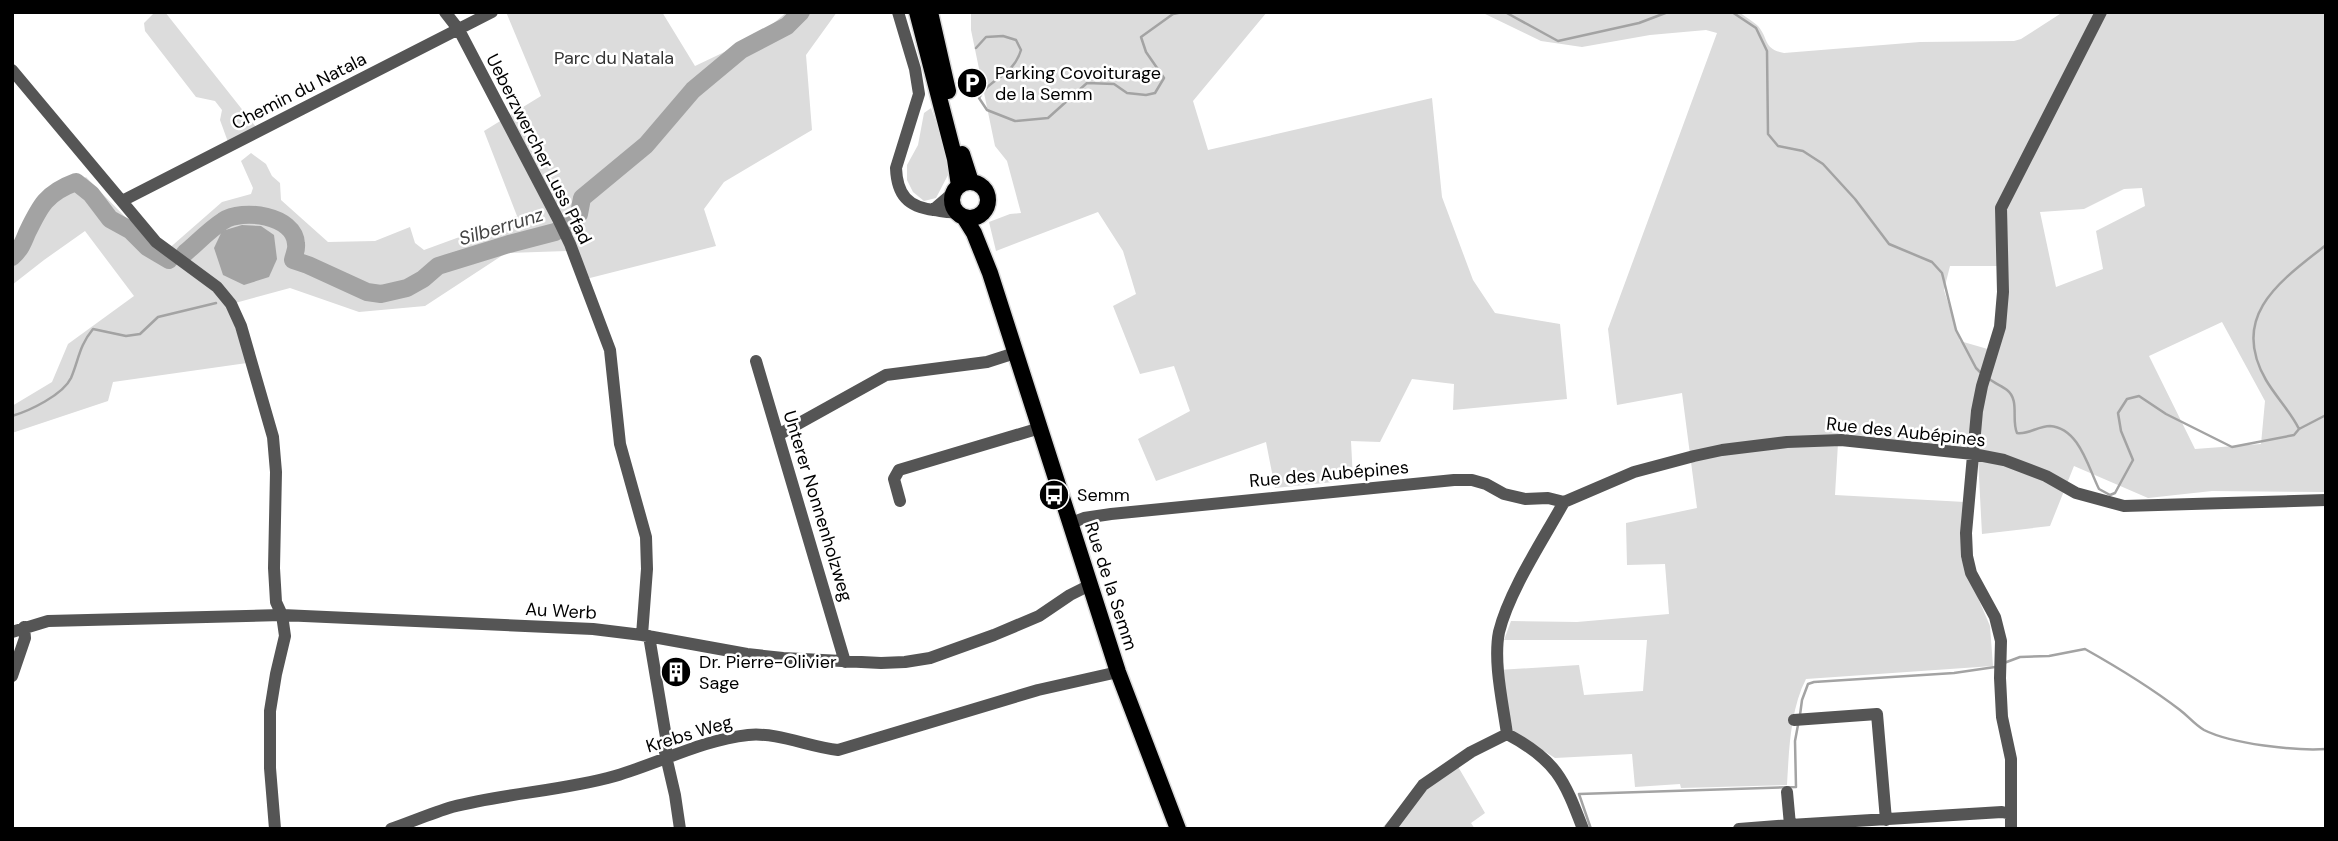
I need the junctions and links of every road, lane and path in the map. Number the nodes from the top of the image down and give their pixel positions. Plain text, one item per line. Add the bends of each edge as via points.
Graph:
1 (445, 12) edge
2 (492, 12) edge
3 (898, 12) edge
4 (917, 12) edge
5 (930, 12) edge
6 (2101, 12) edge
7 (459, 30) junction
8 (12, 70) edge
9 (961, 187) junction
10 (122, 201) junction
11 (933, 210) junction
12 (967, 214) junction
13 (1015, 353) junction
14 (756, 361) dead end
15 (1040, 428) junction
16 (778, 435) junction
17 (1973, 454) junction
18 (2326, 499) edge
19 (900, 501) dead end
20 (1564, 502) junction
21 (1071, 523) junction
22 (1090, 585) junction
23 (282, 615) junction
24 (18, 629) edge
25 (646, 635) junction
26 (845, 662) junction
27 (1118, 671) junction
28 (12, 676) edge
29 (1794, 720) dead end
30 (1507, 734) junction
31 (667, 759) junction
32 (1787, 792) dead end
33 (2011, 814) junction
34 (1886, 820) junction
35 (1790, 825) junction
36 (275, 829) edge
37 (391, 829) edge
38 (680, 829) edge
39 (1178, 829) edge
40 (1390, 829) edge
41 (1583, 829) edge
42 (1739, 829) edge
43 (2011, 829) edge

1 - 7 street, Ueberzwercher Luss Pfad
2 - 7 street, Chemin du Natala
3 - 11 street via 919,94 896,168 897,178 908,201
4 - 9 main road
5 - 9 main road via 962,154
6 - 17 street via 2001,208 2003,303 1984,380
7 - 10 street, Chemin du Natala
7 - 25 street, Ueberzwercher Luss Pfad via 566,235 610,350 620,444 646,537
8 - 10 street
9 - 11 street
9 - 12 main road via 953,202
9 - 12 main road via 981,186 988,194 988,205
10 - 23 street via 156,242 217,287 241,326 273,437 276,601
11 - 12 street
12 - 13 main road, Rue de la Semm via 982,234
13 - 15 main road, Rue de la Semm
13 - 16 street via 987,362 886,375
14 - 16 street, Unterer Nonnenholzweg
15 - 19 street via 899,470 894,479
15 - 21 main road, Rue de la Semm
16 - 26 street, Unterer Nonnenholzweg
17 - 18 street, Rue des Aubépines via 2004,460 2076,493 2124,506
17 - 20 street, Rue des Aubépines via 1841,440 1787,442 1722,450 1634,472
17 - 33 street via 1967,556 1971,573 1996,617 2001,641
20 - 21 street, Rue des Aubépines via 1525,499 1472,480 1454,480 1111,513
20 - 30 street via 1517,587 1499,632 1497,656
21 - 22 main road, Rue de la Semm
22 - 26 street, Au Werb via 1039,616 930,657
22 - 27 main road, Rue de la Semm
23 - 24 street, Au Werb via 48,621
23 - 25 street, Au Werb
23 - 36 street via 285,636 270,711
24 - 28 street via 25,638
25 - 26 street, Au Werb via 747,654
25 - 31 street, Ueberzwercher Luss Pfad
27 - 31 street, Krebs Weg via 838,750 751,735 692,748
27 - 39 main road, Rue de la Semm
29 - 34 street via 1877,715
30 - 40 street via 1471,751 1423,785
30 - 41 street via 1532,747 1554,769 1567,786
31 - 37 street, Krebs Weg via 585,783 452,807
31 - 38 street, Ueberzwercher Luss Pfad
32 - 35 street
33 - 34 street
33 - 43 street
34 - 35 street
35 - 42 street

